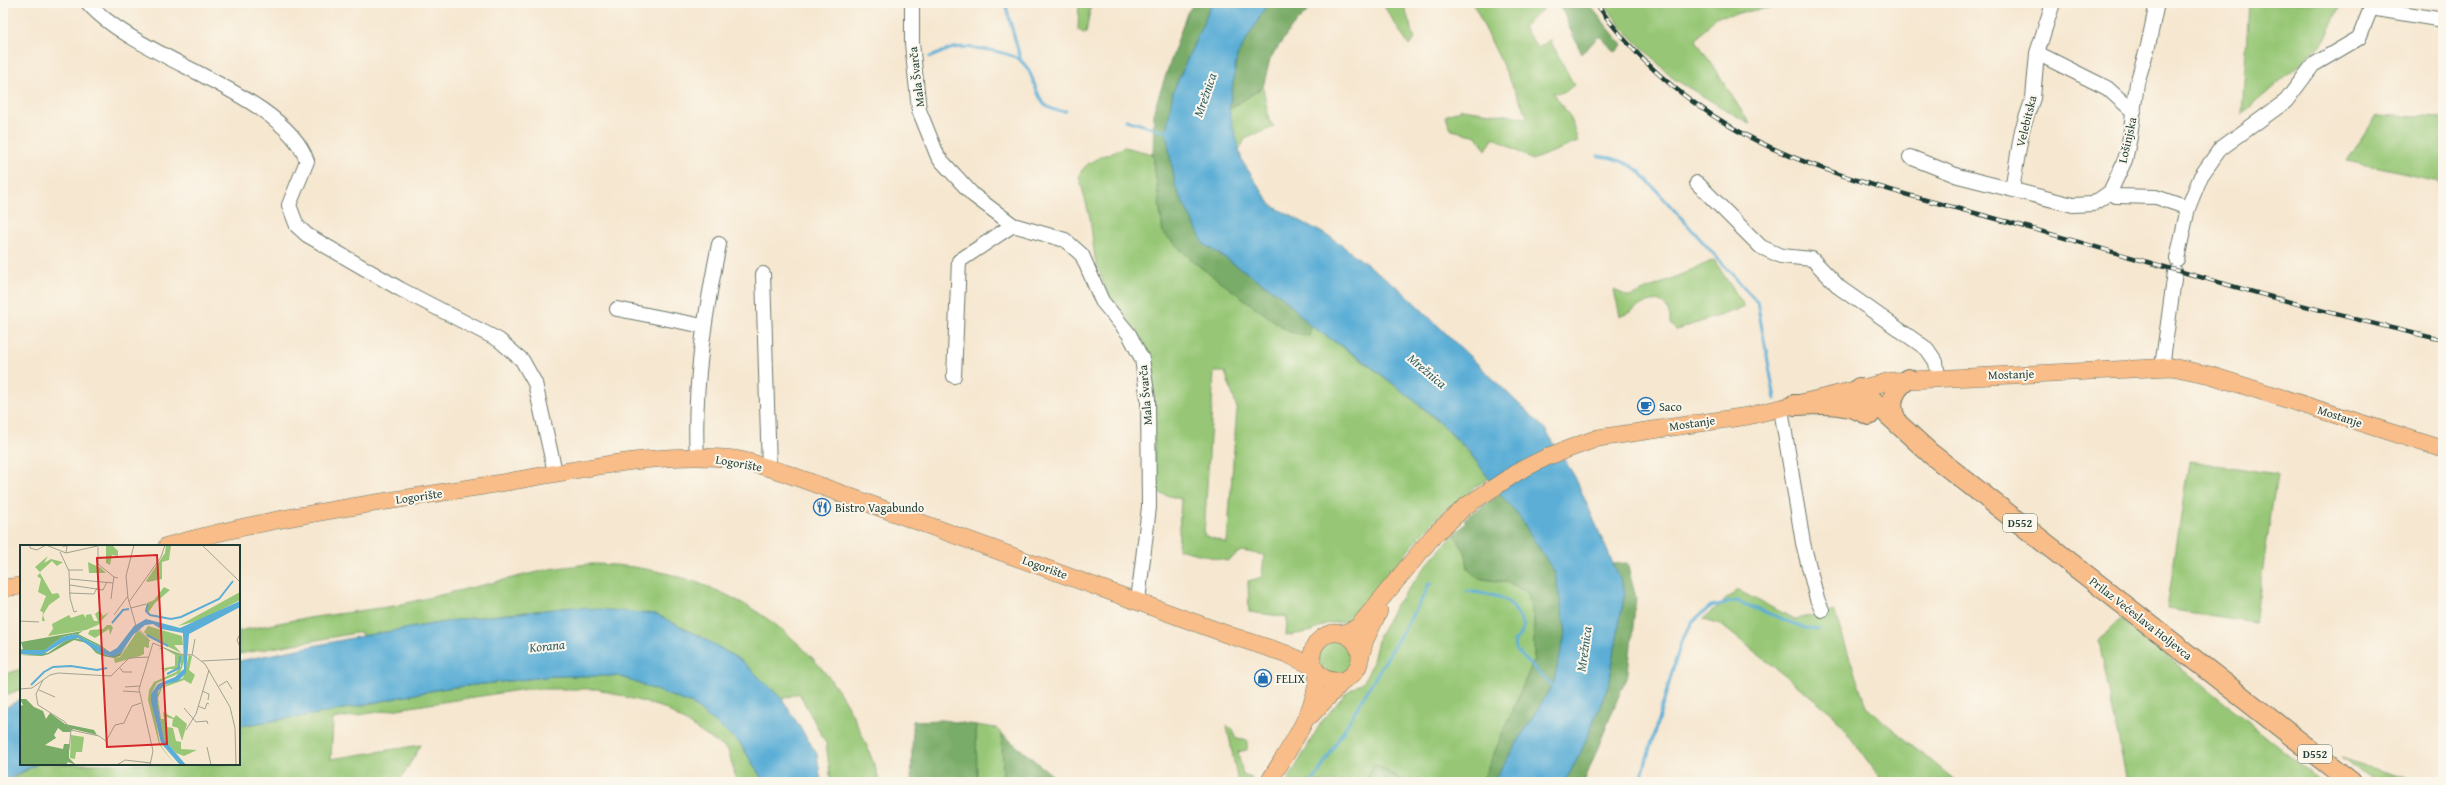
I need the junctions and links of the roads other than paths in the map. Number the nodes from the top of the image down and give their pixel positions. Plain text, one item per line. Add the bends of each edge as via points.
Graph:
1 (88, 3) edge
2 (912, 3) edge
3 (2053, 3) edge
4 (2157, 3) edge
5 (2443, 20) edge
6 (2037, 53) junction
7 (2134, 112) junction
8 (1910, 157) dead end
9 (1697, 184) dead end
10 (2012, 189) junction
11 (2110, 192) junction
12 (2188, 208) junction
13 (1013, 225) junction
14 (719, 244) dead end
15 (763, 274) dead end
16 (617, 309) dead end
17 (703, 326) junction
18 (2162, 367) junction
19 (954, 376) dead end
20 (1938, 377) junction
21 (1908, 379) junction
22 (1859, 388) junction
23 (1787, 407) junction
24 (1861, 411) junction
25 (1896, 420) junction
26 (2443, 449) edge
27 (1931, 454) junction
28 (697, 458) junction
29 (769, 469) junction
30 (555, 472) junction
31 (171, 545) edge
32 (20, 586) edge
33 (3, 588) edge
34 (1389, 591) junction
35 (1138, 601) junction
36 (1822, 610) dead end
37 (1342, 634) junction
38 (1321, 639) junction
39 (1265, 646) junction
40 (1360, 660) junction
41 (1316, 670) junction
42 (1344, 680) junction
43 (1301, 725) junction
44 (1269, 782) edge
45 (2351, 782) edge

1 - 30 street via 100,16 128,34 240,97 285,128 303,149 307,161 289,205 296,226 307,236 400,289 499,340 522,360 535,383
2 - 13 street, Mala Švarča via 912,43 919,110 938,157 974,195
3 - 6 street, Velebitska
4 - 7 street, Lošinjska via 2137,83
5 - 12 street via 2371,8 2359,38 2313,65 2286,101 2220,149 2201,176
6 - 7 street via 2107,88
6 - 10 street, Velebitska via 2033,98 2022,130
7 - 11 street, Lošinjska via 2124,160
8 - 10 street via 1958,176
9 - 20 street via 1761,247 1782,256 1812,259 1840,288 1926,349 1936,362
10 - 11 street via 2073,205 2093,204
11 - 12 street via 2116,196 2156,197
12 - 18 street via 2176,266
13 - 19 street via 959,261
13 - 35 street, Mala Švarča via 1065,240 1082,255 1102,301 1129,334 1142,359 1148,399 1149,507
14 - 17 street
15 - 29 street
16 - 17 street
17 - 28 street via 697,390
18 - 20 main road, Mostanje
18 - 26 main road, Mostanje via 2210,375
20 - 21 main road, Mostanje
21 - 22 main road, Mostanje
21 - 25 highway via 1896,390 1892,399
22 - 23 main road, Mostanje
22 - 24 highway via 1858,402
22 - 25 highway, Prilaz Većeslava Holjevca / D552
23 - 24 highway, Prilaz Većeslava Holjevca / D552 via 1833,404
23 - 34 main road, Mostanje via 1748,416 1620,434 1574,446 1508,476 1452,517 1423,547
23 - 36 street via 1803,543
24 - 27 highway, Prilaz Većeslava Holjevca / D552
25 - 27 highway, Prilaz Većeslava Holjevca / D552
27 - 45 highway, Prilaz Većeslava Holjevca / D552
28 - 29 main road, Logorište via 725,458
28 - 30 main road, Logorište via 642,461
29 - 35 main road, Logorište
30 - 31 main road, Logorište via 247,525
32 - 33 main road
34 - 37 main road via 1358,627
34 - 40 main road via 1367,635
35 - 39 main road, Logorište
37 - 38 main road
37 - 40 main road via 1354,641 1358,647
38 - 39 main road, Logorište via 1299,646
38 - 41 main road via 1313,652
39 - 41 main road, Logorište
40 - 42 main road via 1355,672
41 - 42 main road via 1329,680
41 - 43 main road via 1316,690
42 - 43 main road
43 - 44 main road

